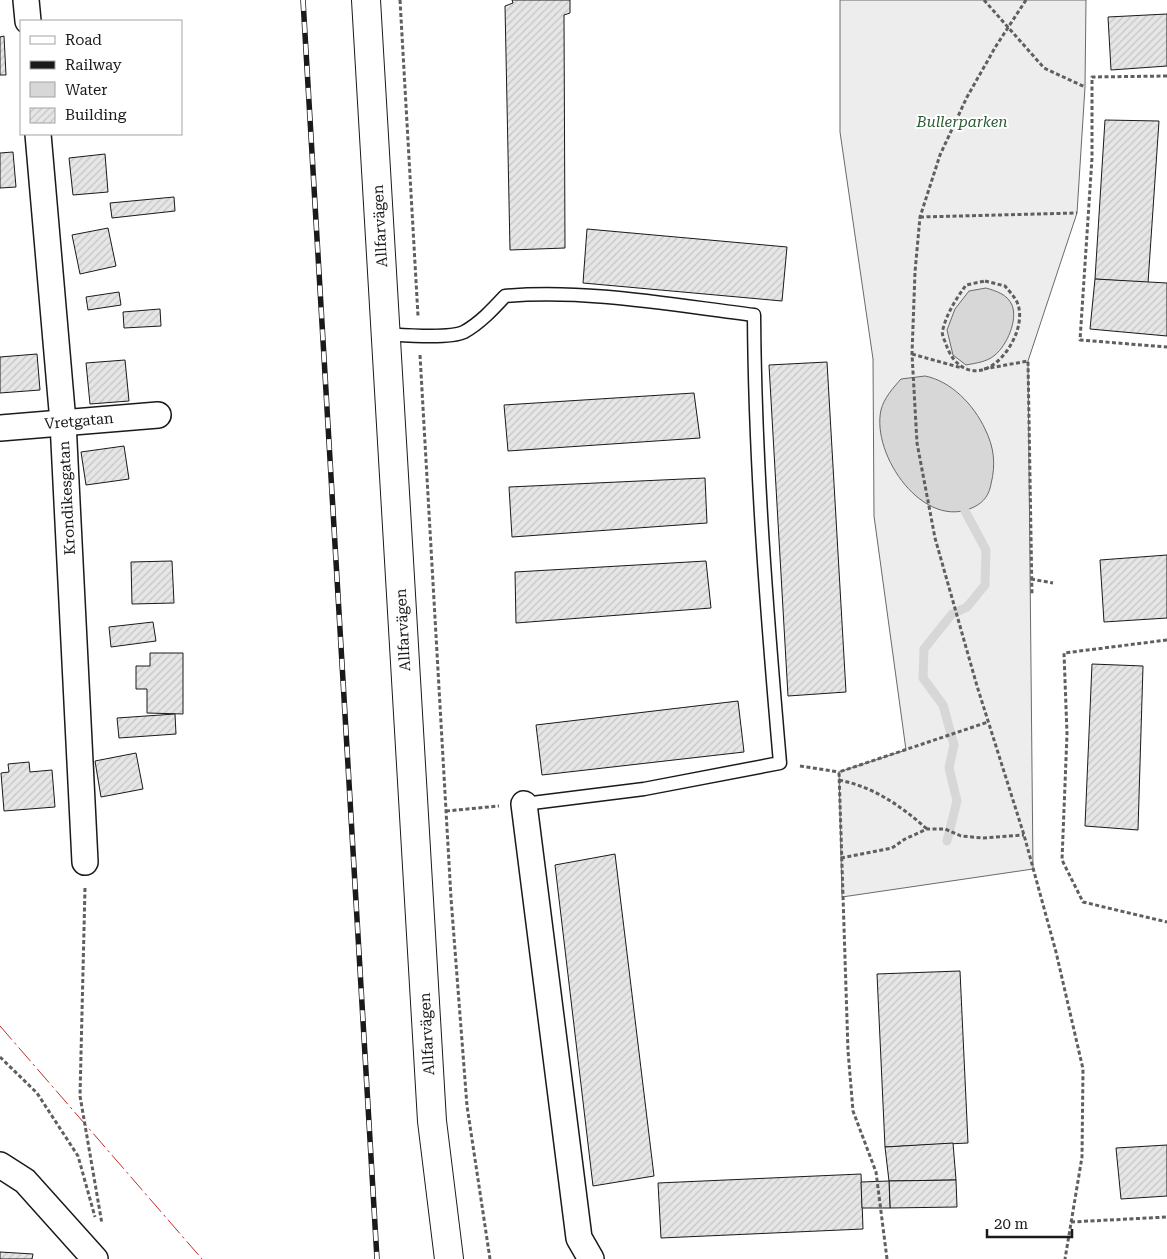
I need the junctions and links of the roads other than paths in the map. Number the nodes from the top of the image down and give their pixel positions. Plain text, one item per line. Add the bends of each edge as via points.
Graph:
1 (26, 0) edge
2 (366, 0) edge
3 (28, 20) edge
4 (38, 135) edge
5 (386, 334) junction
6 (158, 415) dead end
7 (63, 422) junction
8 (0, 428) edge
9 (524, 804) joint
10 (85, 862) road end
11 (0, 1165) edge
12 (96, 1259) edge
13 (449, 1259) edge
14 (591, 1259) edge

1 - 3 street
2 - 5 street, Allfarvägen
4 - 7 street, Krondikesgatan
5 - 9 lane via 462,333 485,318 505,296 541,293 641,301 754,316 755,414 780,763 644,789
5 - 13 street, Allfarvägen via 432,1121
6 - 7 street, Vretgatan
7 - 8 street, Vretgatan
7 - 10 street, Krondikesgatan
9 - 14 street via 579,1238
11 - 12 street via 25,1181

